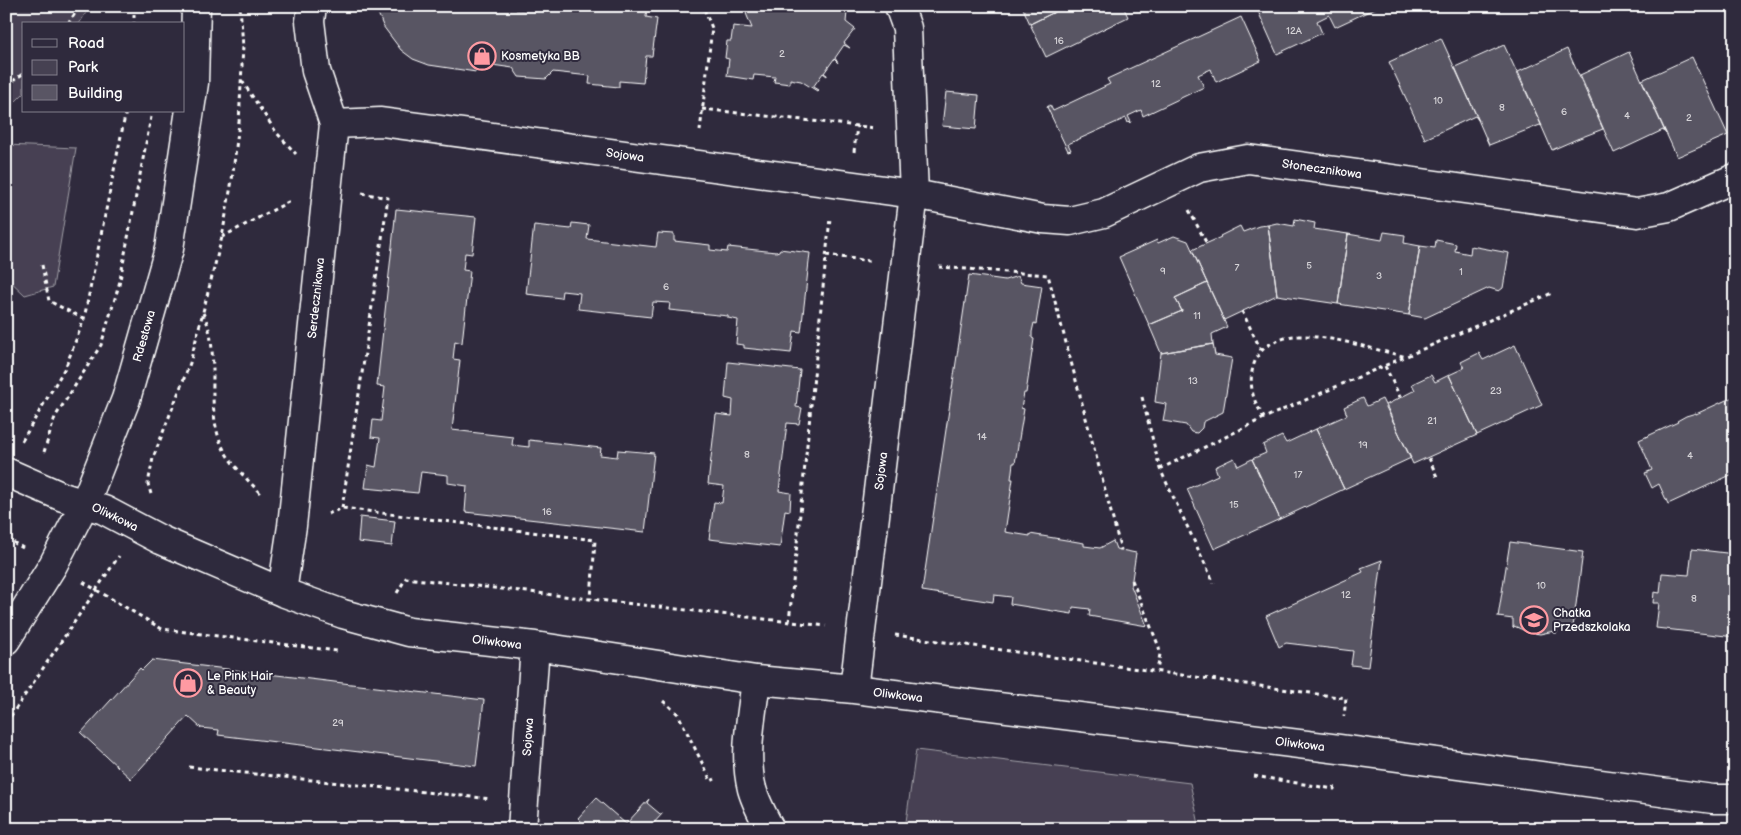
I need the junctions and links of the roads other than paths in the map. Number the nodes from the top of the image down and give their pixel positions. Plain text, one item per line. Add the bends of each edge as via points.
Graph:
1 (196, 6) edge
2 (312, 6) edge
3 (899, 6) edge
4 (334, 124) junction
5 (1735, 178) edge
6 (914, 194) junction
7 (6, 472) edge
8 (85, 503) junction
9 (282, 592) junction
10 (6, 640) edge
11 (535, 646) junction
12 (756, 680) junction
13 (854, 689) junction
14 (1735, 799) edge
15 (522, 829) edge
16 (770, 829) edge

1 - 8 street, Rdestowa via 194,83 169,249 126,399
2 - 4 street, Serdecznikowa via 310,21 316,71
3 - 6 street, Sojowa via 907,28
4 - 6 street, Sojowa via 381,122
4 - 9 street, Serdecznikowa via 292,526
5 - 6 street, Słonecznikowa via 1669,207 1637,213 1248,159 1199,168 1104,213 1070,221 1043,219
6 - 13 street, Sojowa
7 - 8 street, Oliwkowa
8 - 9 street, Oliwkowa
8 - 10 street, Rdestowa via 53,565
9 - 11 street, Oliwkowa via 343,614 409,632
11 - 12 street, Oliwkowa
11 - 15 street, Sojowa
12 - 13 street, Oliwkowa
12 - 16 street via 748,744 749,770 752,789
13 - 14 street, Oliwkowa via 1713,799

